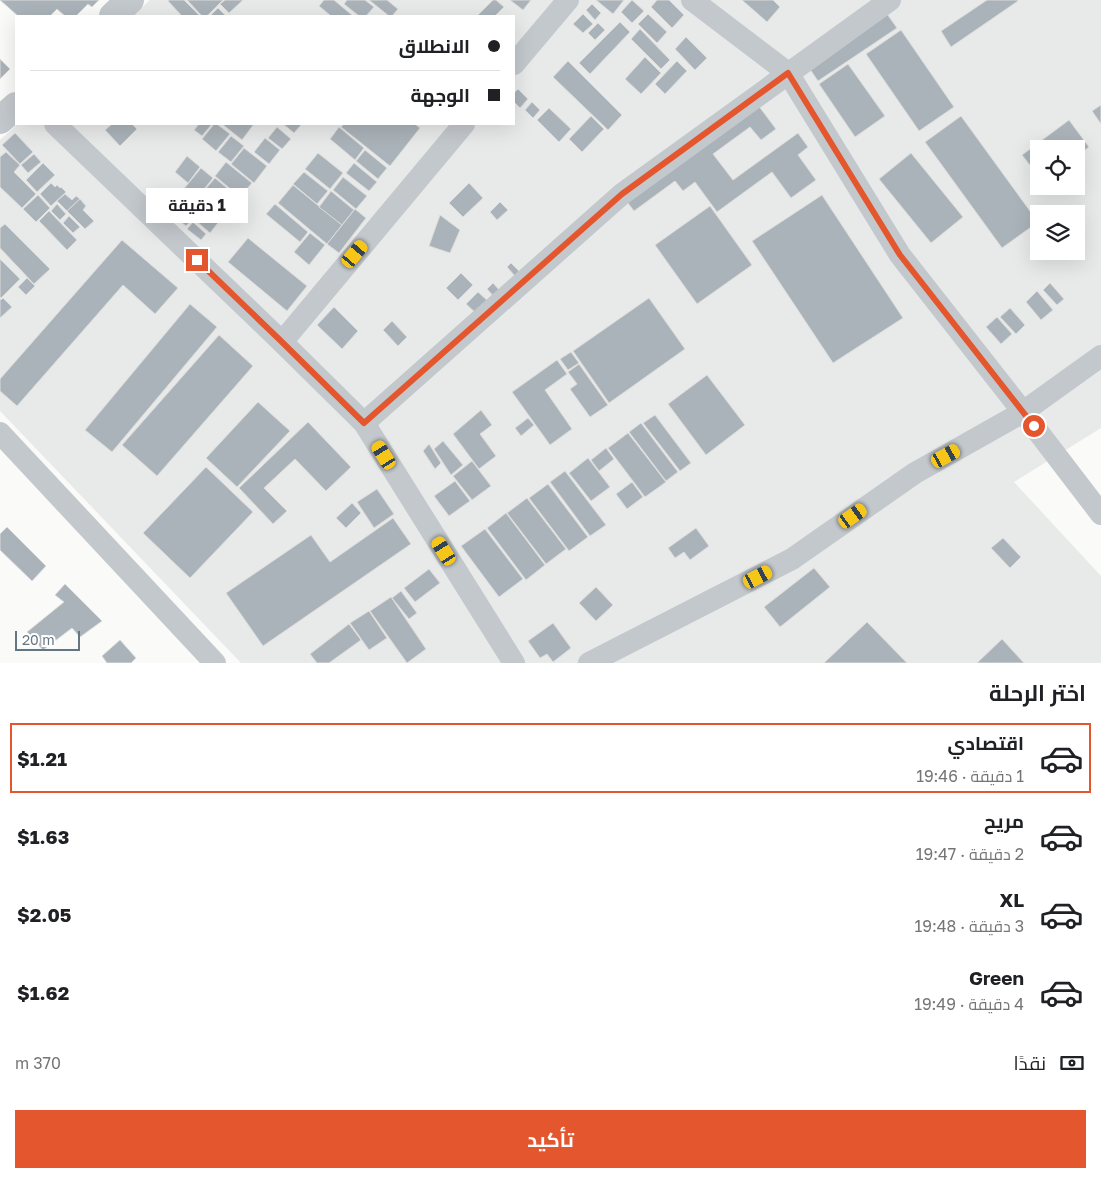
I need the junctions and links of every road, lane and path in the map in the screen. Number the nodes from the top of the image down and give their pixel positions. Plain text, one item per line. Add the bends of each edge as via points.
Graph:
1 (130, 0) edge
2 (568, 0) edge
3 (692, 0) edge
4 (890, 0) edge
5 (114, 15) edge
6 (515, 63) edge
7 (788, 73) junction
8 (15, 107) edge
9 (0, 120) edge
10 (56, 125) edge
11 (463, 125) edge
12 (282, 342) junction
13 (1101, 356) edge
14 (1023, 412) junction
15 (364, 423) junction
16 (0, 432) edge
17 (1101, 514) edge
18 (215, 663) edge
19 (514, 663) edge
20 (589, 663) edge

1 - 5 street
2 - 6 street
3 - 7 street
4 - 7 street
7 - 14 street via 900,255
7 - 15 street via 622,194
8 - 9 street
10 - 12 street
11 - 12 street
12 - 15 street
13 - 14 street
14 - 17 street
14 - 20 street via 915,473 792,560
15 - 19 street
16 - 18 street

